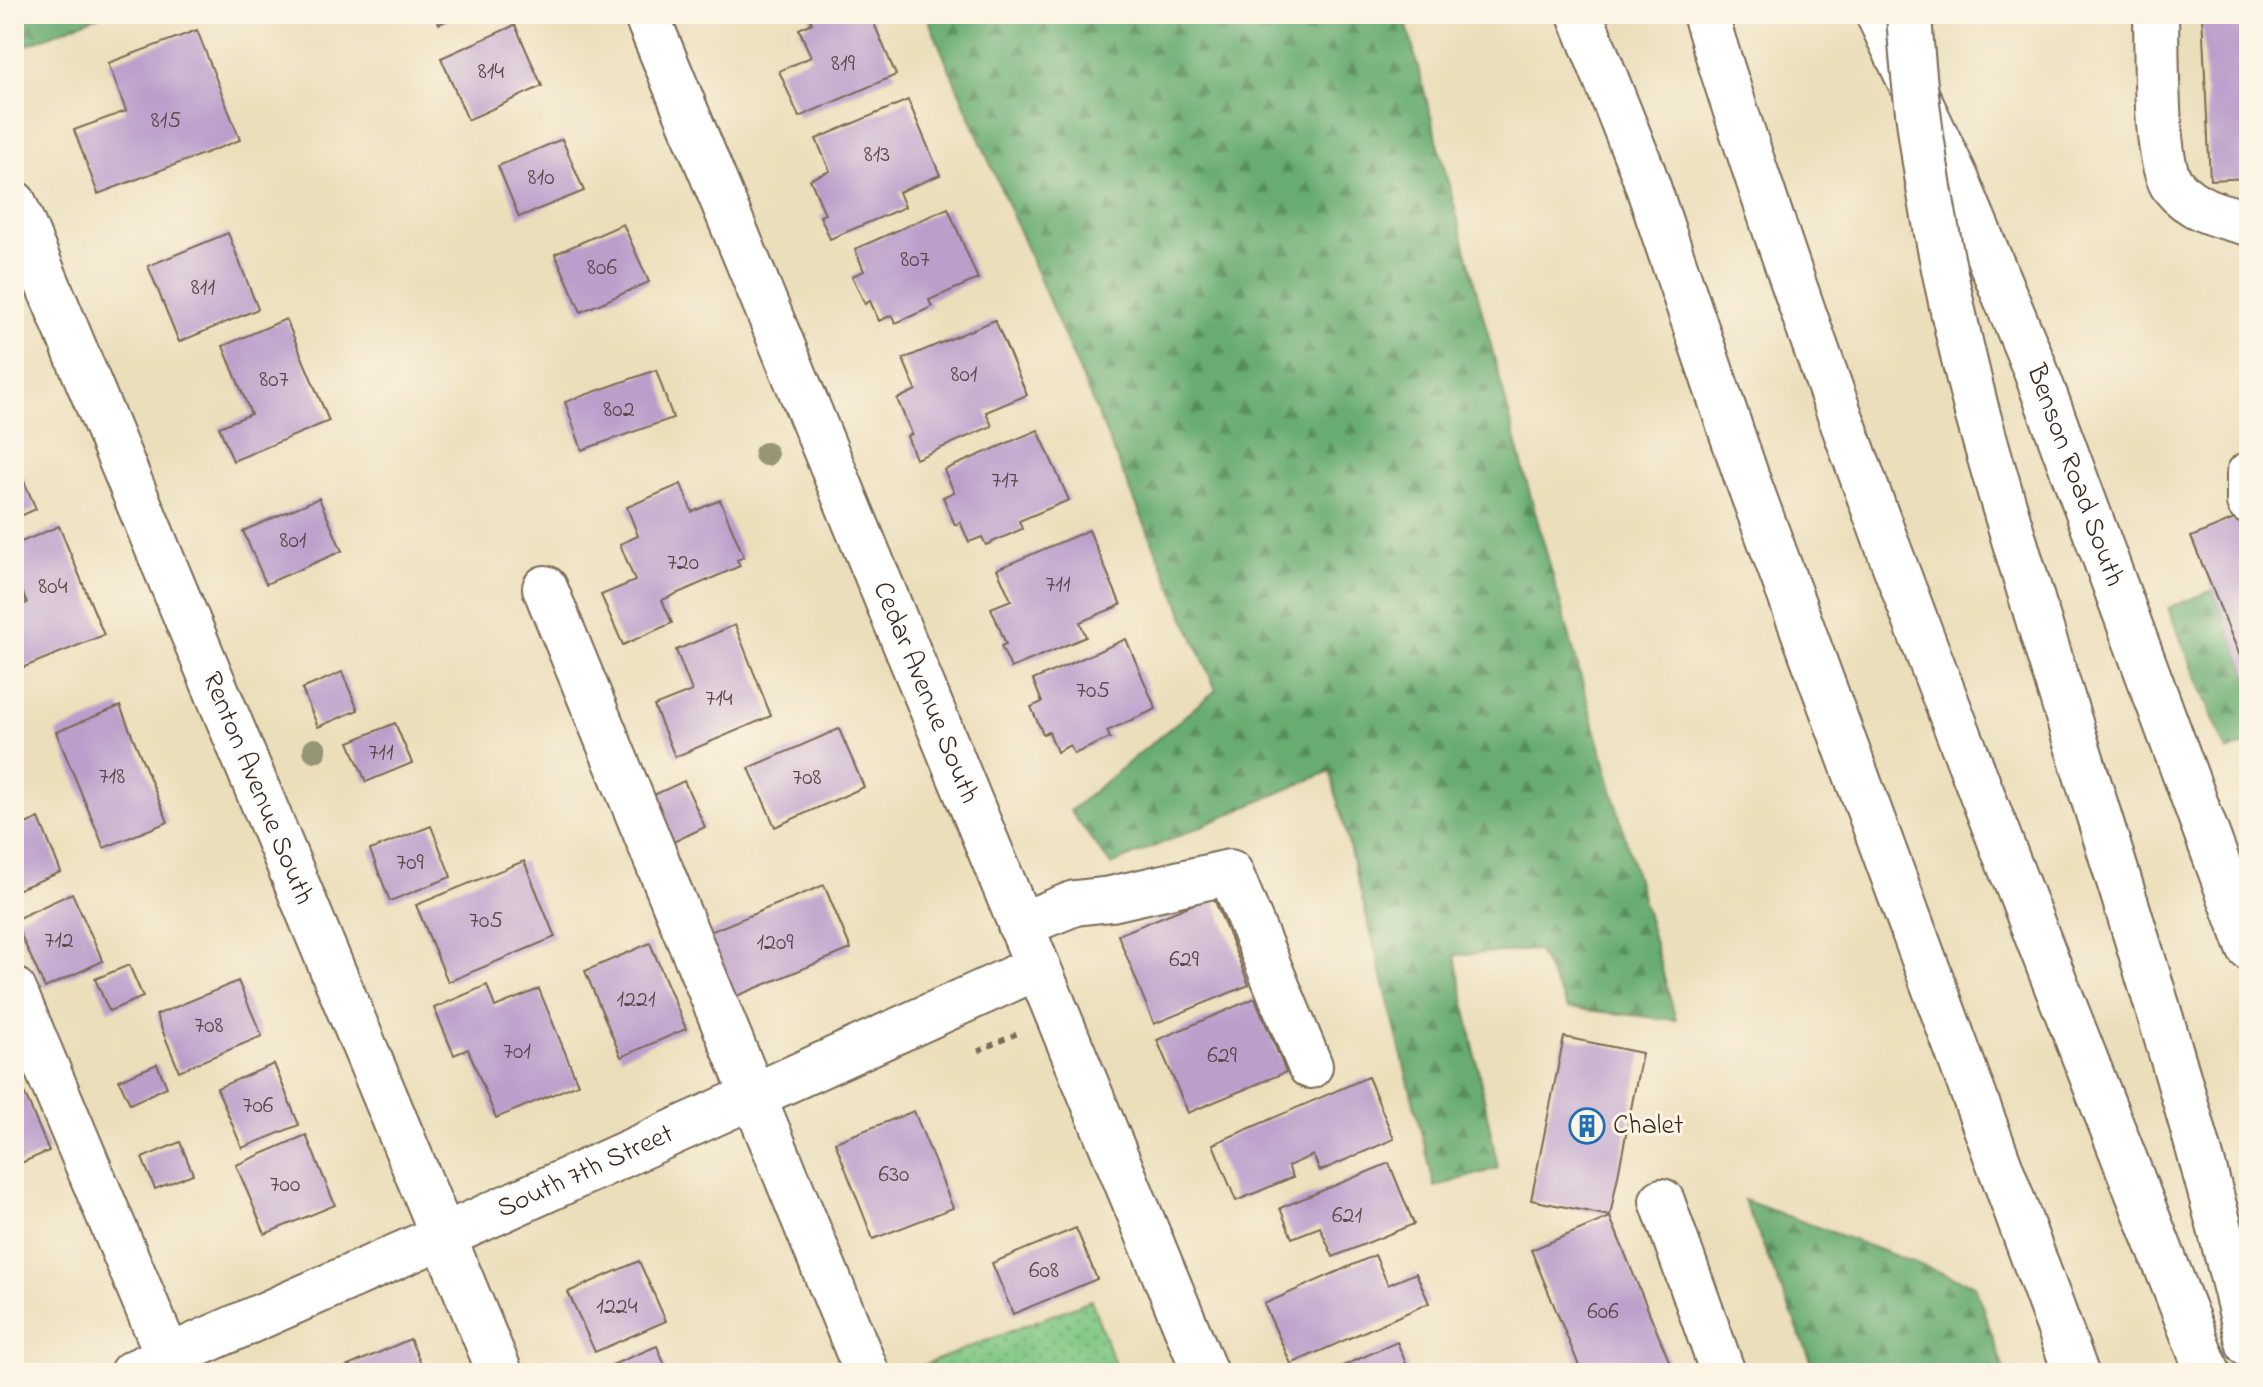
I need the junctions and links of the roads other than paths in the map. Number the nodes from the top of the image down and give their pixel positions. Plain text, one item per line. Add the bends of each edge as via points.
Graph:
1 (646, 14) edge
2 (1580, 14) edge
3 (1596, 14) edge
4 (1705, 14) edge
5 (1878, 14) edge
6 (1909, 14) edge
7 (2156, 14) edge
8 (1643, 172) junction
9 (14, 203) edge
10 (2249, 223) edge
11 (2249, 474) edge
12 (2249, 502) edge
13 (545, 588) dead end
14 (1020, 925) junction
15 (2249, 948) edge
16 (1038, 967) junction
17 (14, 990) edge
18 (1310, 1066) dead end
19 (755, 1095) junction
20 (1662, 1201) dead end
21 (442, 1236) junction
22 (2249, 1345) edge
23 (158, 1367) edge
24 (500, 1373) edge
25 (867, 1373) edge
26 (1205, 1373) edge
27 (1723, 1373) edge
28 (2076, 1373) edge
29 (2208, 1373) edge

1 - 14 main road, Cedar Avenue South
2 - 8 main road
3 - 8 main road
4 - 29 main road via 1760,193 1864,487
5 - 15 main road, Benson Road South via 1956,178 2034,366
6 - 22 main road, bridge via 1929,191 1956,331 2224,1238
7 - 10 main road via 2160,134 2171,184 2202,211
8 - 28 main road via 1748,481
9 - 21 main road, Renton Avenue South
11 - 12 main road
13 - 19 main road
14 - 16 main road, Cedar Avenue South
14 - 18 main road via 1075,903 1230,872
16 - 19 main road, South 7th Street
16 - 26 main road, Cedar Avenue South
17 - 23 main road
19 - 21 main road, South 7th Street
19 - 25 main road
20 - 27 main road
21 - 23 main road, South 7th Street
21 - 24 main road, Renton Avenue South

